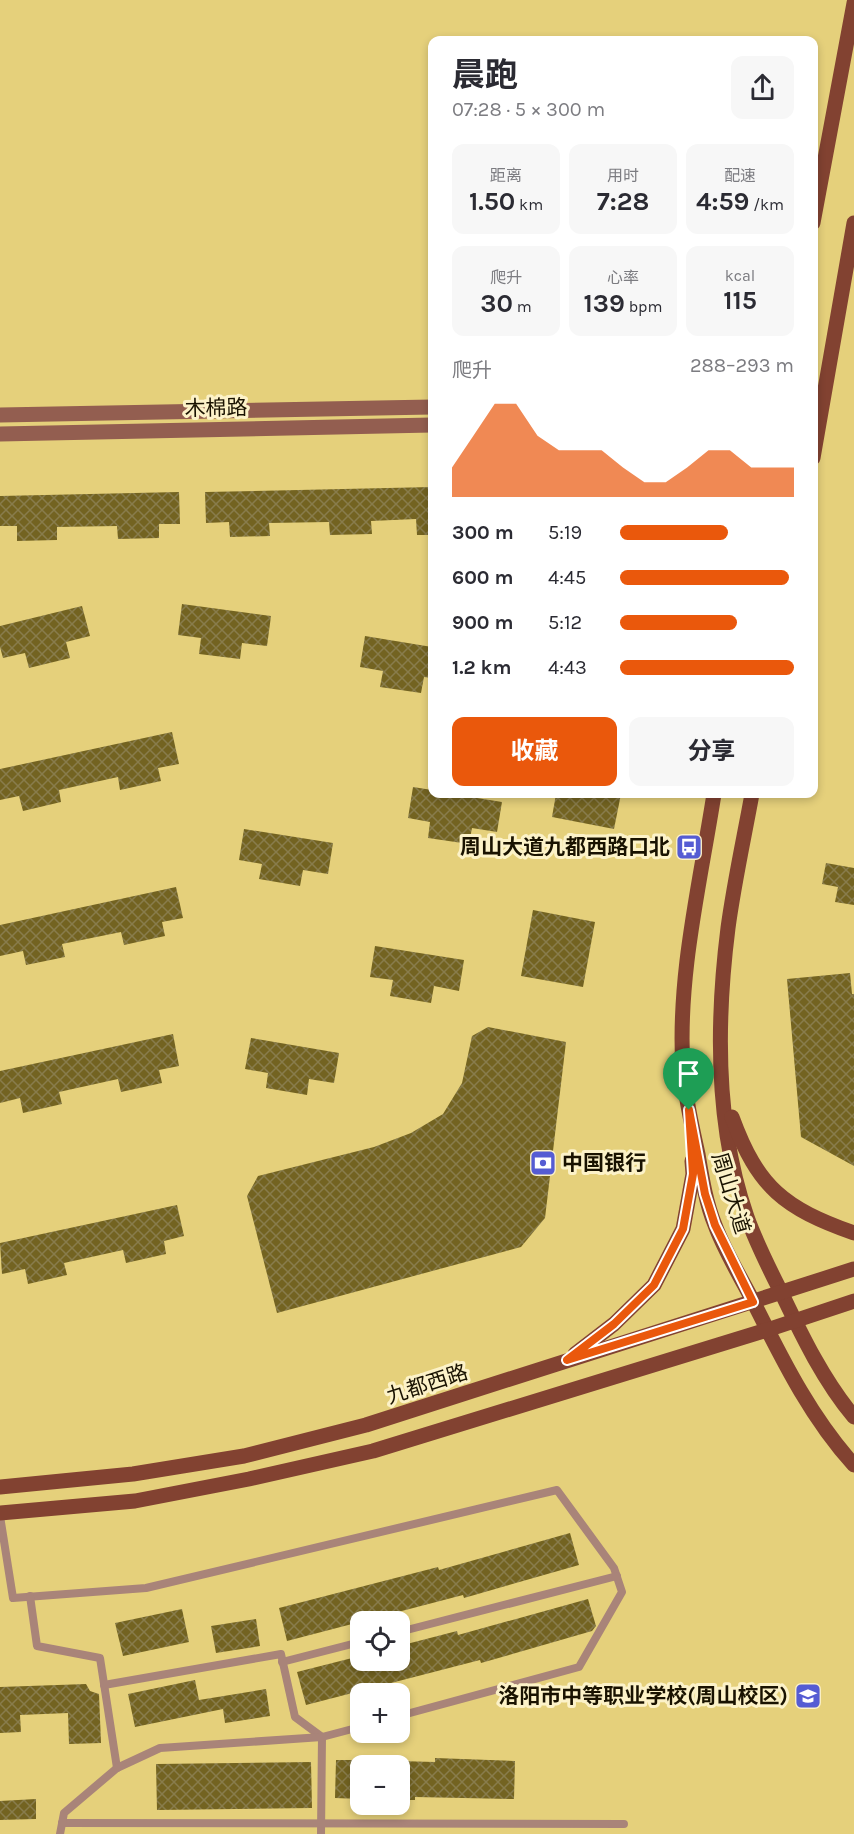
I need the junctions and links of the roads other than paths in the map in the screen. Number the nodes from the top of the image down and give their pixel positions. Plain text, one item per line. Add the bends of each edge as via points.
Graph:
1 (854, 3) edge
2 (818, 196) edge
3 (854, 223) edge
4 (818, 397) edge
5 (428, 407) edge
6 (0, 415) edge
7 (428, 425) edge
8 (0, 434) edge
9 (713, 798) edge
10 (751, 798) edge
11 (722, 1089) junction
12 (689, 1110) junction
13 (854, 1233) edge
14 (854, 1269) edge
15 (781, 1293) junction
16 (854, 1301) edge
17 (753, 1302) junction
18 (795, 1321) junction
19 (767, 1330) junction
20 (567, 1360) junction
21 (854, 1418) edge
22 (854, 1464) edge
23 (0, 1487) edge
24 (0, 1515) edge
25 (616, 1576) junction
26 (30, 1596) junction
27 (410, 1629) edge
28 (350, 1645) edge
29 (282, 1662) junction
30 (104, 1685) junction
31 (410, 1713) edge
32 (350, 1730) edge
33 (322, 1737) junction
34 (117, 1768) junction
35 (62, 1823) junction
36 (321, 1824) junction
37 (624, 1824) dead end
38 (60, 1834) edge
39 (321, 1834) edge

1 - 2 main road
3 - 4 main road
5 - 6 main road, 木棉路
7 - 8 main road, 木棉路
9 - 12 main road, 周山大道 via 684,996 683,1070
10 - 11 main road, 周山大道 via 725,958
11 - 13 main road via 740,1139 766,1184 805,1213
11 - 15 main road, 周山大道 via 744,1207
12 - 17 main road, 周山大道 via 715,1225
12 - 20 main road via 693,1174 683,1229 654,1285 614,1324
14 - 15 main road, 九都西路
15 - 17 main road, 九都西路
15 - 18 main road, 周山大道
16 - 18 main road
17 - 19 main road, 周山大道
17 - 20 main road, 九都西路
18 - 19 main road
18 - 21 main road, 周山大道 via 834,1393
19 - 22 main road, 周山大道 via 805,1400
19 - 24 main road via 362,1453 135,1501
20 - 23 main road, 九都西路 via 366,1425 244,1456 133,1474
24 - 26 lane via 13,1598
25 - 26 lane via 557,1490 146,1588
25 - 27 lane
25 - 31 lane via 622,1592 579,1667
26 - 30 lane via 37,1646 100,1658
28 - 29 lane
29 - 30 lane via 281,1654
29 - 33 lane via 295,1717
30 - 34 lane
32 - 33 lane
33 - 34 lane via 160,1748
33 - 36 lane
34 - 35 lane via 64,1813
35 - 36 lane
35 - 38 lane
36 - 37 lane
36 - 39 lane

